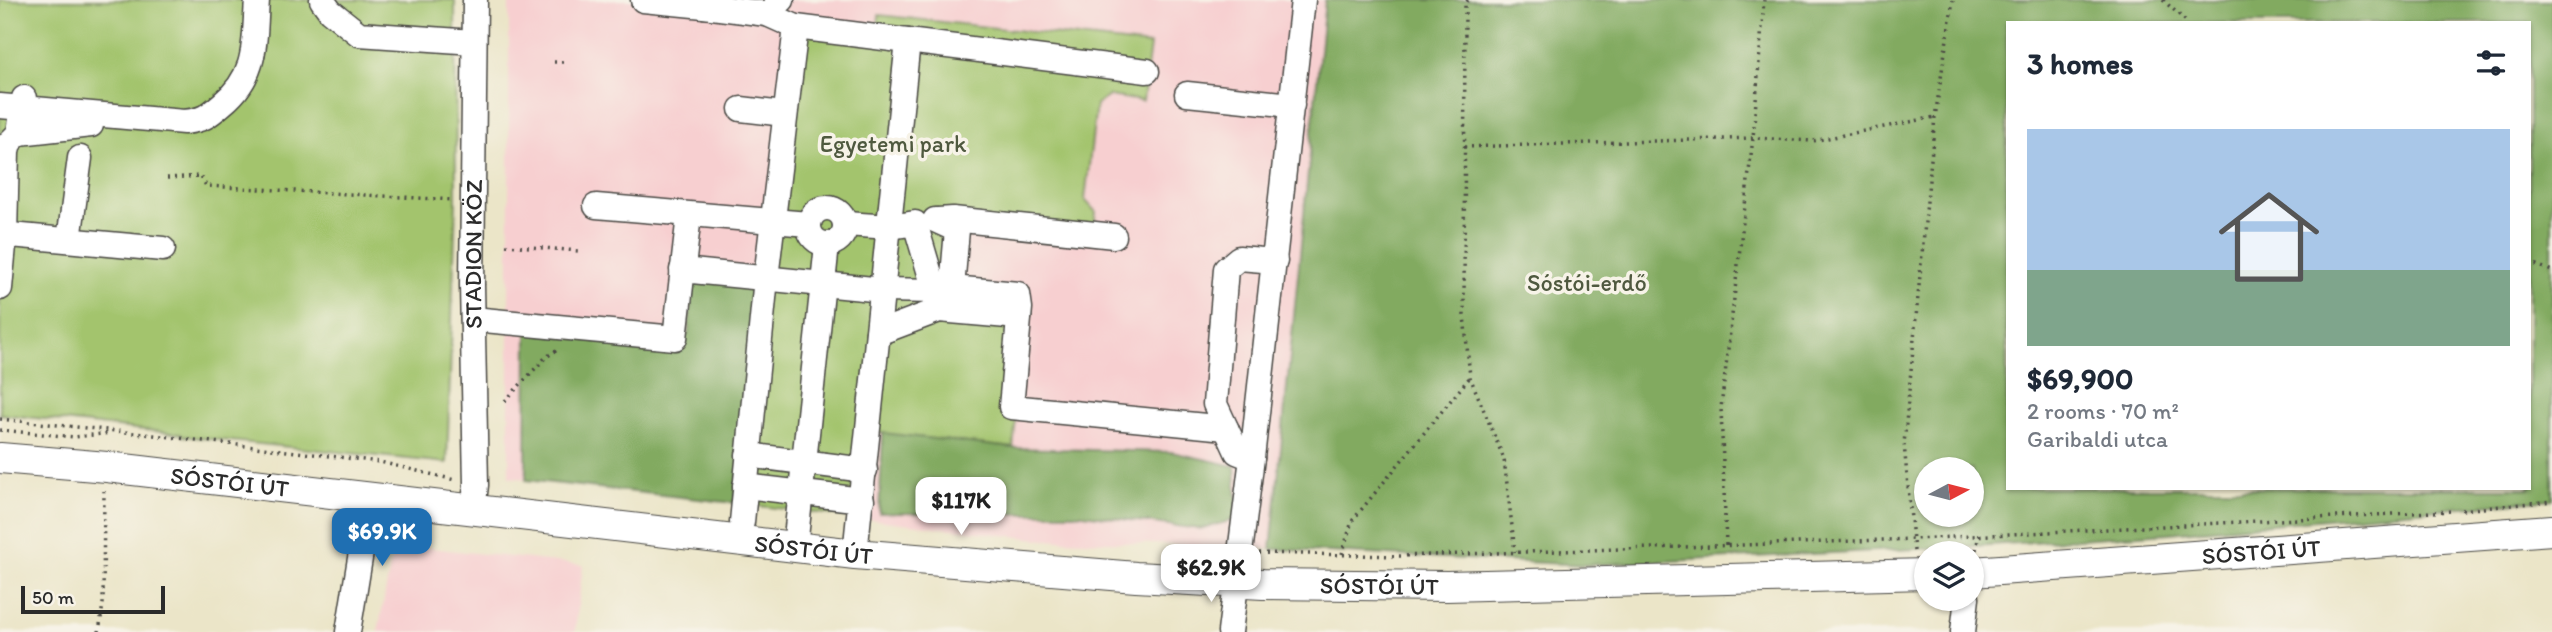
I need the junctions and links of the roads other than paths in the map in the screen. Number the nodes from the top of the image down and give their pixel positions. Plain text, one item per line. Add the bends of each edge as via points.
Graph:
1 (257, 0) edge
2 (276, 0) edge
3 (321, 0) edge
4 (475, 0) edge
5 (643, 0) edge
6 (1303, 0) edge
7 (703, 3) edge
8 (775, 7) edge
9 (796, 27) junction
10 (908, 41) junction
11 (474, 42) junction
12 (252, 58) junction
13 (1147, 71) dead end
14 (1187, 94) dead end
15 (16, 104) edge
16 (1292, 106) junction
17 (741, 109) dead end
18 (784, 114) junction
19 (146, 119) junction
20 (9, 139) edge
21 (80, 158) dead end
22 (895, 185) junction
23 (596, 206) dead end
24 (689, 215) junction
25 (927, 221) junction
26 (773, 222) junction
27 (808, 224) junction
28 (845, 224) junction
29 (891, 227) junction
30 (2, 234) edge
31 (1114, 236) dead end
32 (69, 240) junction
33 (827, 245) junction
34 (163, 249) dead end
35 (1275, 261) junction
36 (682, 270) junction
37 (766, 278) junction
38 (821, 285) junction
39 (0, 288) edge
40 (883, 290) junction
41 (943, 295) junction
42 (473, 319) junction
43 (878, 333) junction
44 (1226, 428) junction
45 (748, 455) junction
46 (0, 458) edge
47 (1252, 458) junction
48 (804, 462) junction
49 (865, 470) junction
50 (745, 486) junction
51 (800, 493) junction
52 (370, 497) junction
53 (475, 497) junction
54 (862, 500) junction
55 (742, 522) dead end
56 (2552, 530) edge
57 (795, 547) junction
58 (855, 554) junction
59 (1984, 572) edge
60 (1914, 575) edge
61 (1237, 583) junction
62 (1966, 611) edge
63 (348, 632) edge
64 (1230, 632) edge
65 (1963, 632) edge

1 - 12 street
2 - 12 street
3 - 11 street via 359,34
4 - 11 street, STADION KÖZ
5 - 7 street
6 - 16 street
7 - 8 street
8 - 9 street
9 - 10 street
9 - 18 street
10 - 13 street
10 - 22 street
11 - 42 street, STADION KÖZ
12 - 19 street via 237,92 203,120
14 - 16 street
15 - 19 street
15 - 20 street
16 - 35 street
17 - 18 street
18 - 26 street
19 - 20 street
20 - 30 street
21 - 32 street
22 - 25 street
22 - 29 street
23 - 24 street
24 - 26 street
24 - 36 street
25 - 29 street
25 - 31 street
25 - 41 street
25 - 41 street via 957,230
26 - 27 street
26 - 37 street
27 - 28 street via 813,213 830,208
27 - 33 street via 811,236
28 - 29 street
28 - 33 street via 838,241
29 - 40 street
30 - 32 street
30 - 39 street
32 - 34 street
33 - 38 street
35 - 44 street via 1240,258 1226,269 1215,404
35 - 47 street
36 - 37 street
36 - 42 street via 674,338
37 - 38 street
37 - 45 street
38 - 40 street
38 - 48 street
40 - 41 street
40 - 43 street
41 - 43 street
41 - 44 street via 1018,294 1012,407
42 - 53 street, STADION KÖZ
43 - 49 street
44 - 47 street via 1237,452
45 - 48 street
45 - 50 street
46 - 52 main road, SÓSTÓI ÚT
47 - 61 street
48 - 49 street
48 - 51 street
49 - 54 street
50 - 51 street
50 - 55 street
51 - 54 street
51 - 57 street
52 - 53 main road, SÓSTÓI ÚT
52 - 63 street
53 - 57 main road, SÓSTÓI ÚT
54 - 58 street
56 - 59 main road, SÓSTÓI ÚT
57 - 58 main road, SÓSTÓI ÚT
58 - 61 main road, SÓSTÓI ÚT
60 - 61 main road, SÓSTÓI ÚT via 1447,586
61 - 64 street
62 - 65 street

